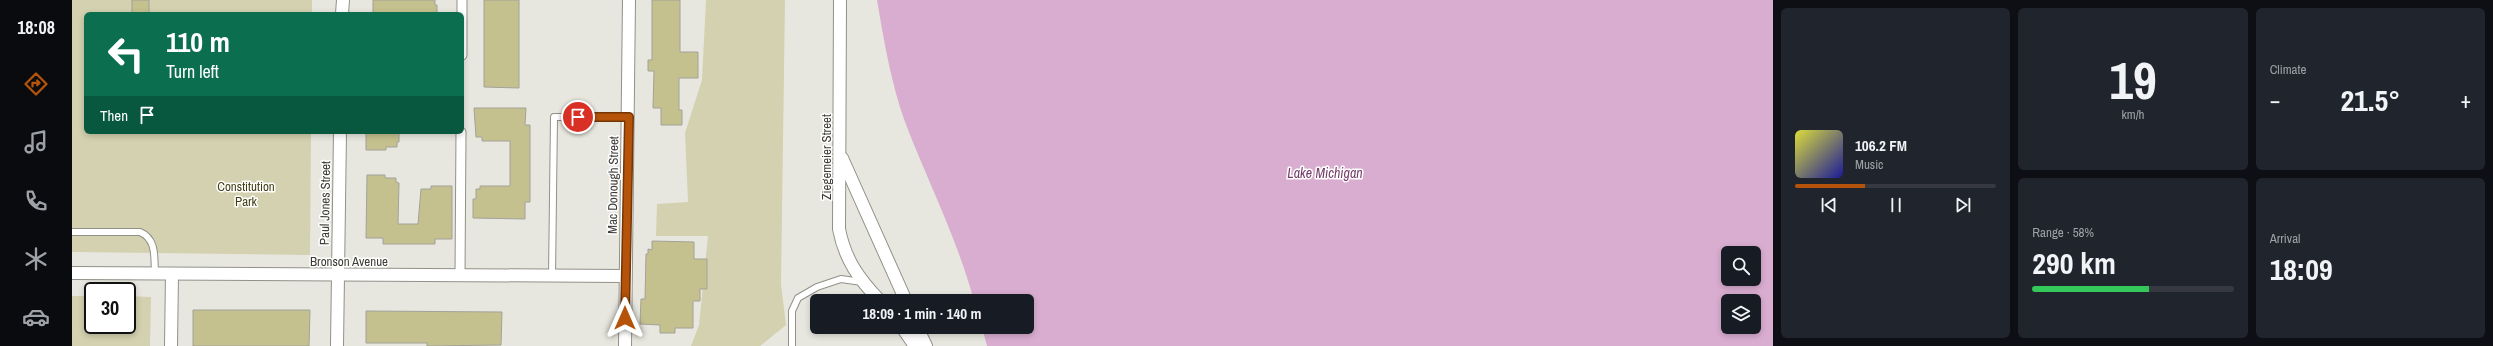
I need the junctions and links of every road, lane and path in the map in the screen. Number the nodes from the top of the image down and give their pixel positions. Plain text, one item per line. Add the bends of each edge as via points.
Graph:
1 (343, 0) edge
2 (462, 0) edge
3 (629, 0) edge
4 (840, 0) edge
5 (342, 12) edge
6 (462, 12) edge
7 (629, 117) junction
8 (340, 134) edge
9 (461, 134) edge
10 (840, 153) junction
11 (72, 232) edge
12 (72, 273) edge
13 (155, 274) junction
14 (172, 274) junction
15 (337, 275) junction
16 (460, 276) junction
17 (552, 276) junction
18 (626, 276) junction
19 (862, 282) junction
20 (873, 294) edge
21 (903, 294) edge
22 (907, 334) edge
23 (920, 334) edge
24 (171, 346) edge
25 (337, 346) edge
26 (625, 346) edge
27 (792, 346) edge
28 (915, 346) edge
29 (926, 346) edge

1 - 5 street
2 - 6 street
3 - 7 street, Mac Donough Street
4 - 10 street, Ziegemeier Street
7 - 17 lane via 554,118
7 - 18 street, Mac Donough Street
8 - 15 street, Paul Jones Street
9 - 16 street
10 - 19 street, Ziegemeier Street via 839,229 850,264
10 - 21 street
11 - 13 lane via 140,232 146,235 153,246
12 - 13 street, Bronson Avenue
13 - 14 street, Bronson Avenue
14 - 15 street, Bronson Avenue
14 - 24 street
15 - 16 street, Bronson Avenue
15 - 25 street, Paul Jones Street
16 - 17 street, Bronson Avenue
17 - 18 street, Bronson Avenue
18 - 26 street, Mac Donough Street
19 - 20 street, Ziegemeier Street
19 - 27 lane via 842,279 817,287 798,298 792,311
22 - 28 street
23 - 29 street

